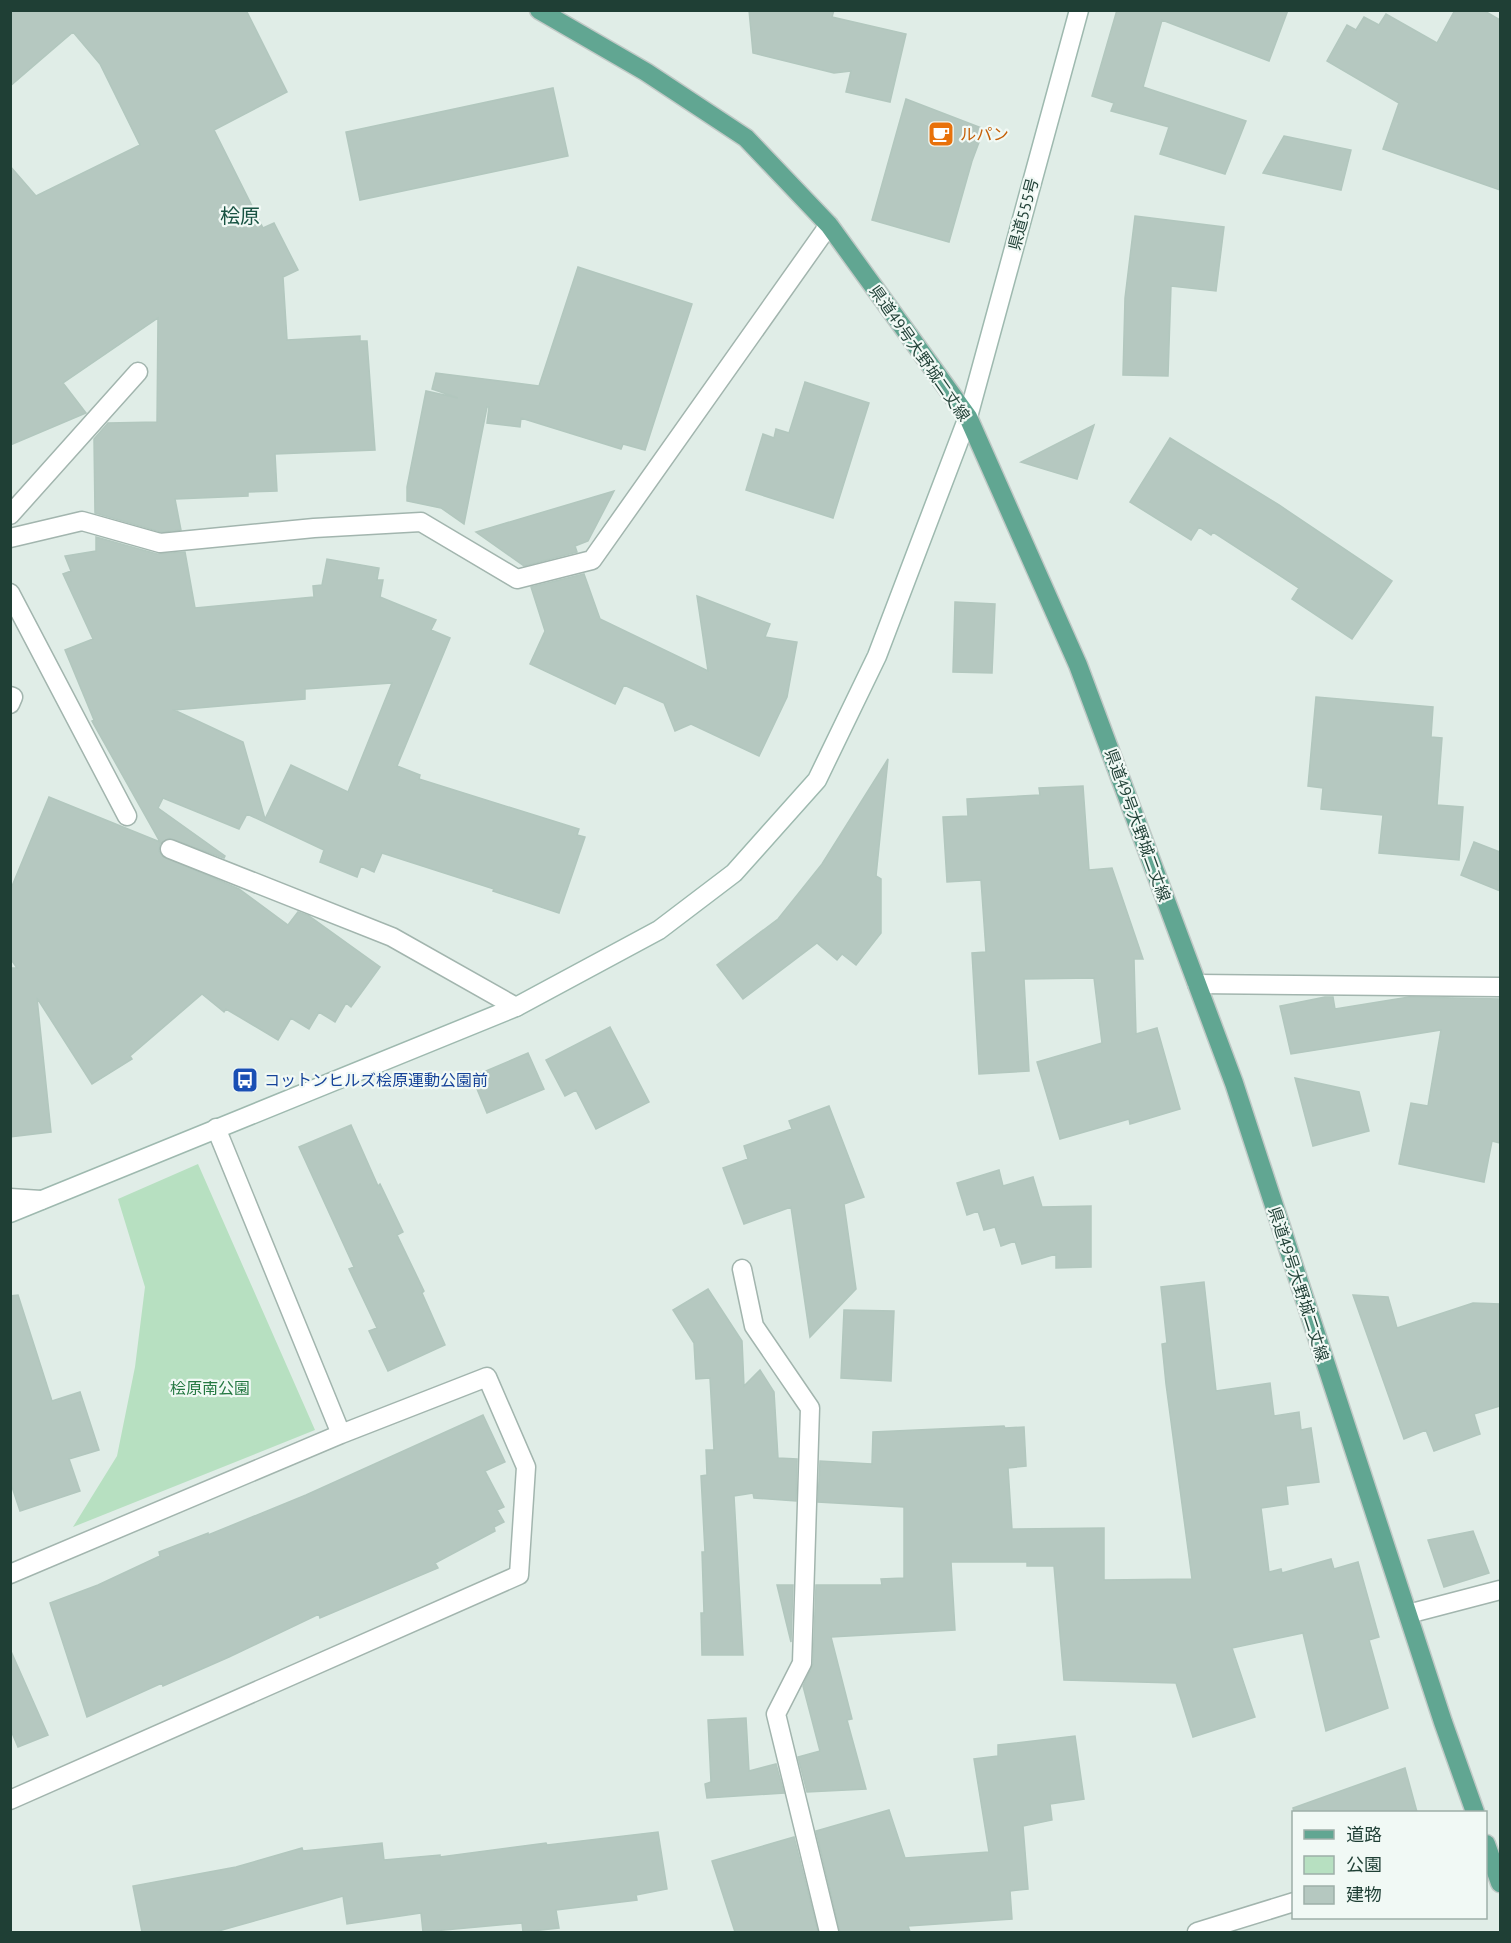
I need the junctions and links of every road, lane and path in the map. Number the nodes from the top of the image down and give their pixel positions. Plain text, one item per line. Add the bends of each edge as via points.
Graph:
1 (539, 10) edge
2 (1079, 10) edge
3 (829, 225) junction
4 (138, 372) dead end
5 (968, 417) junction
6 (10, 515) edge
7 (10, 538) edge
8 (10, 593) edge
9 (10, 696) edge
10 (10, 704) edge
11 (127, 816) dead end
12 (170, 849) dead end
13 (1197, 984) junction
14 (1500, 987) edge
15 (516, 1007) junction
16 (216, 1128) junction
17 (10, 1198) edge
18 (41, 1200) junction
19 (10, 1213) edge
20 (742, 1269) dead end
21 (341, 1434) junction
22 (10, 1574) edge
23 (1500, 1590) edge
24 (1408, 1614) junction
25 (10, 1800) edge
26 (1474, 1811) edge
27 (1487, 1850) edge
28 (1500, 1883) edge
29 (1292, 1902) edge
30 (829, 1932) edge
31 (1197, 1932) edge

1 - 3 main road, 県道49号大野城二丈線 via 646,72 746,138
2 - 5 street, 県道555号
3 - 5 main road, 県道49号大野城二丈線
3 - 7 street via 592,560 518,579 421,522 160,543 82,521
4 - 6 street
5 - 13 main road, 県道49号大野城二丈線 via 1078,664
5 - 15 street, 県道555号 via 877,656 816,780 734,873 659,930
8 - 11 street
9 - 10 street
12 - 15 street via 392,937
13 - 14 street
13 - 24 main road, 県道49号大野城二丈線 via 1234,1083
15 - 16 street, 県道555号
16 - 18 street, 県道555号
16 - 21 street
17 - 18 street
18 - 19 street, 県道555号
20 - 30 street via 754,1326 810,1408 802,1663 776,1714
21 - 22 street
21 - 25 street via 487,1377 526,1467 519,1575
23 - 24 street
24 - 26 main road, 県道49号大野城二丈線
27 - 28 main road
29 - 31 street

